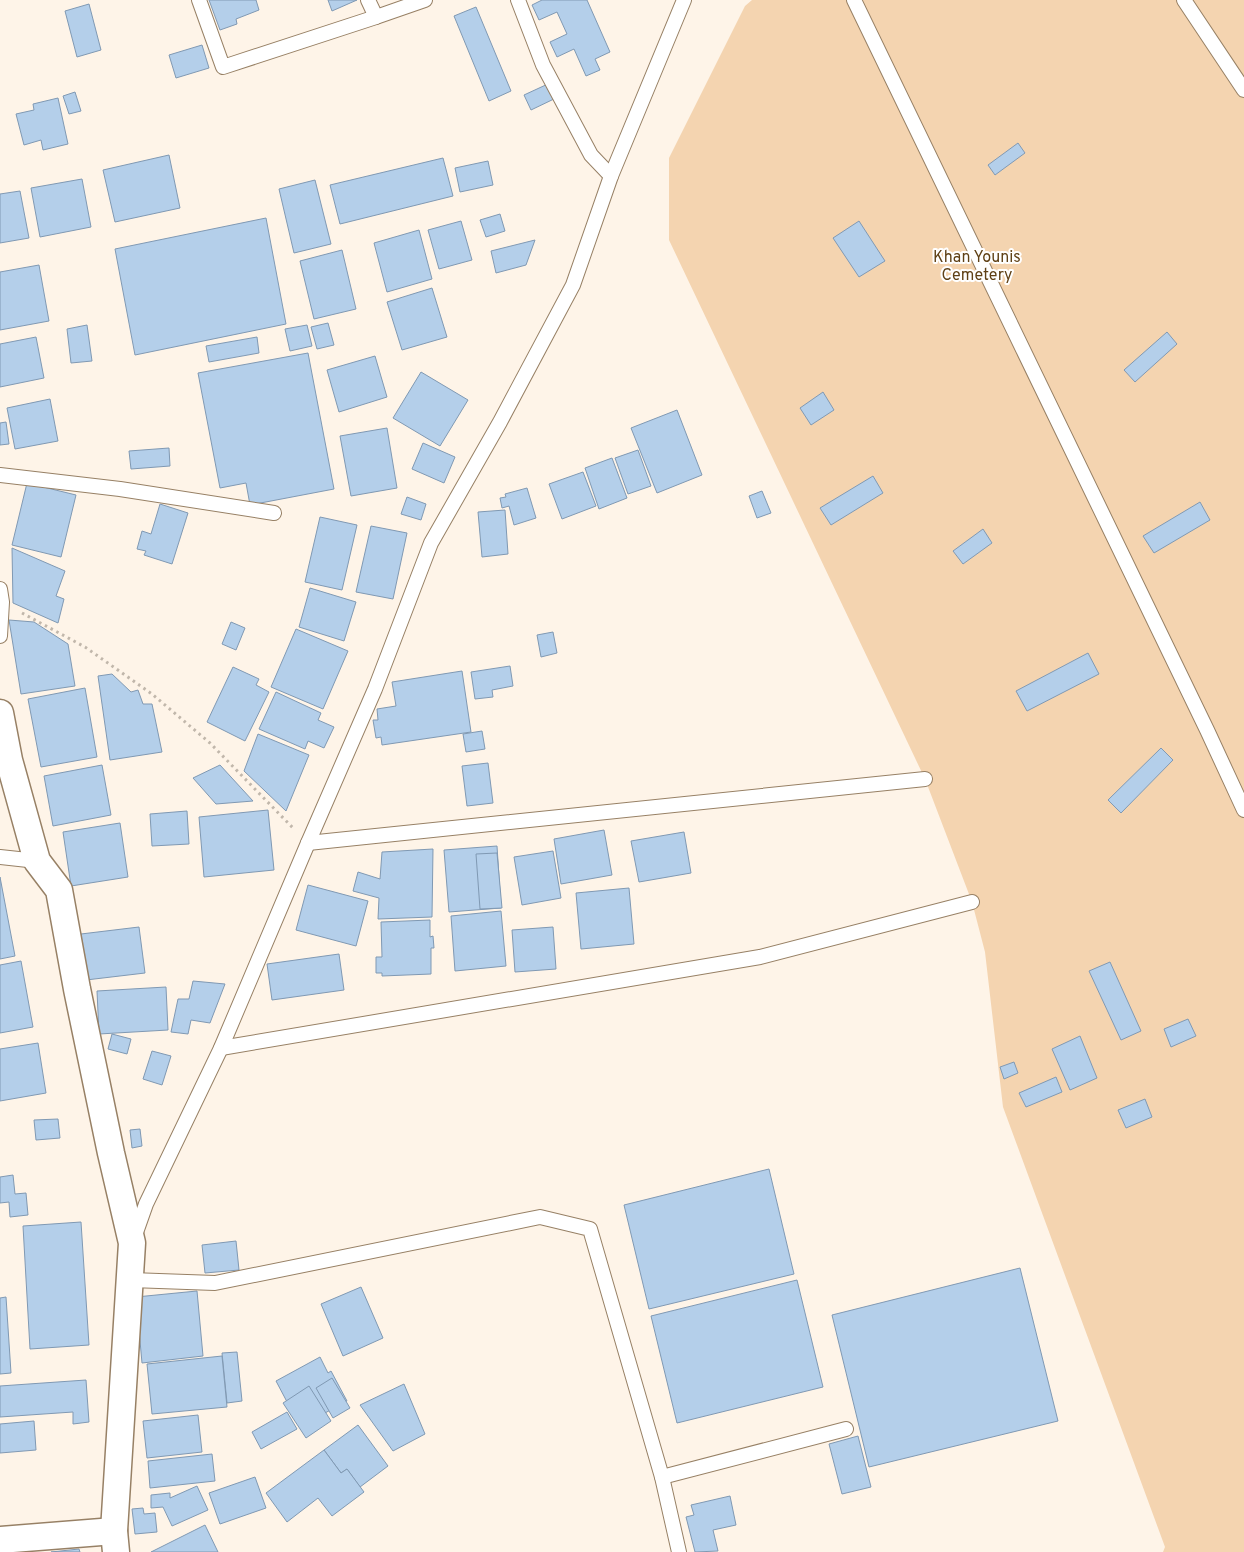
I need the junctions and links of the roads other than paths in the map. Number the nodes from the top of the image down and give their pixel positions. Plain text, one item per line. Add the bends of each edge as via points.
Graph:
1 (199, 0) edge
2 (368, 0) edge
3 (425, 0) edge
4 (518, 0) edge
5 (684, 0) edge
6 (854, 0) edge
7 (1184, 0) edge
8 (376, 16) junction
9 (1244, 90) edge
10 (611, 176) junction
11 (0, 475) edge
12 (274, 513) dead end
13 (1, 595) edge
14 (0, 636) edge
15 (0, 714) edge
16 (4, 756) edge
17 (925, 779) dead end
18 (1244, 810) edge
19 (308, 843) junction
20 (0, 856) edge
21 (38, 862) junction
22 (972, 902) dead end
23 (221, 1048) junction
24 (132, 1243) junction
25 (131, 1280) junction
26 (846, 1430) dead end
27 (662, 1477) junction
28 (0, 1540) edge
29 (115, 1542) edge
30 (679, 1552) edge

1 - 8 lane via 223,67
2 - 8 lane
3 - 8 lane
4 - 10 lane via 543,65 591,155
5 - 10 lane
6 - 18 lane
7 - 9 lane
10 - 19 lane via 573,286 431,543 375,689
11 - 12 lane via 120,489
13 - 14 lane
15 - 16 street
16 - 21 street
17 - 19 lane
19 - 23 lane
20 - 21 lane
21 - 24 street via 59,890
22 - 23 lane via 760,957
23 - 24 lane via 146,1204
24 - 25 street
25 - 27 lane via 215,1284 540,1218 590,1229
25 - 29 street
26 - 27 lane
27 - 30 lane
28 - 29 street

